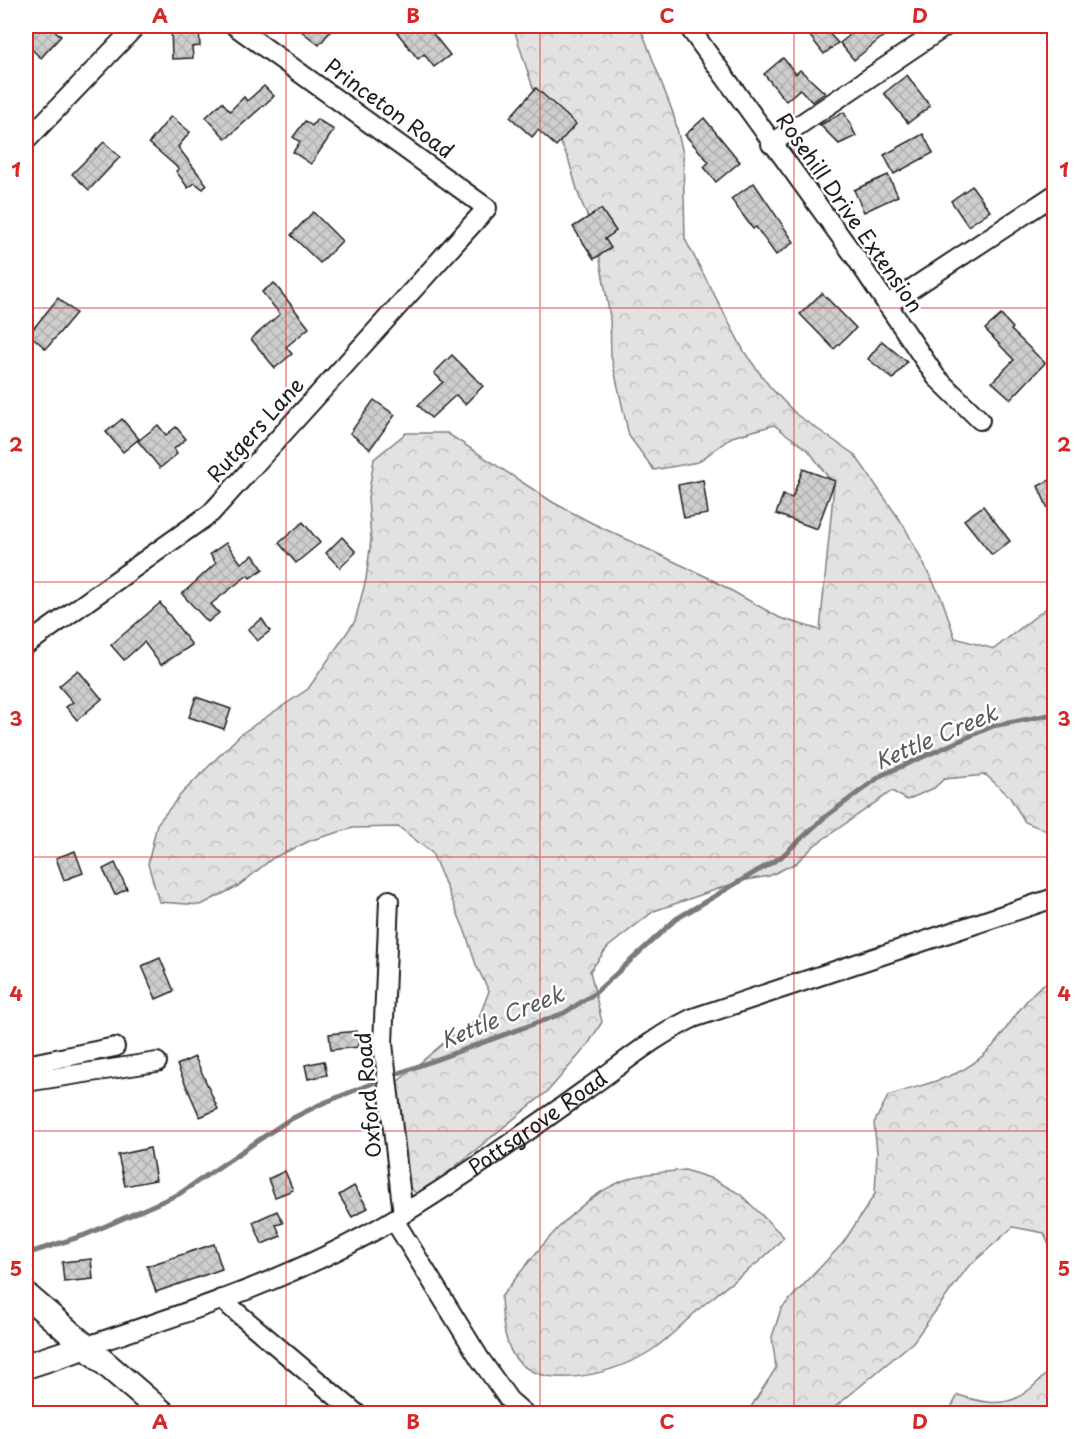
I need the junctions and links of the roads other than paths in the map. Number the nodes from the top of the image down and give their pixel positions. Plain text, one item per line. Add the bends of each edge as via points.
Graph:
1 (136, 26) edge
2 (235, 26) edge
3 (688, 26) edge
4 (946, 26) edge
5 (26, 141) edge
6 (771, 144) junction
7 (1054, 195) edge
8 (487, 208) joint
9 (888, 305) junction
10 (980, 420) dead end
11 (26, 645) edge
12 (1054, 898) edge
13 (389, 900) dead end
14 (115, 1047) dead end
15 (158, 1062) dead end
16 (26, 1065) edge
17 (26, 1082) edge
18 (399, 1217) junction
19 (26, 1295) edge
20 (221, 1299) junction
21 (87, 1346) junction
22 (26, 1366) edge
23 (164, 1413) edge
24 (357, 1413) edge
25 (525, 1413) edge

1 - 5 street
2 - 8 street, Princeton Road
3 - 6 street, Rosehill Drive Extension
4 - 6 street
6 - 9 street, Rosehill Drive Extension
7 - 9 street
8 - 11 street, Rutgers Lane via 211,513
9 - 10 street, Rosehill Drive Extension via 936,377
12 - 18 street, Pottsgrove Road via 716,1008 685,1022
13 - 18 street, Oxford Road via 383,1044
14 - 16 street
15 - 17 street
18 - 20 street, Pottsgrove Road via 293,1271
18 - 25 street, Oxford Road via 480,1359 508,1400
19 - 21 main road
20 - 21 street, Pottsgrove Road
20 - 24 street
21 - 22 main road, Pottsgrove Road
21 - 23 main road

